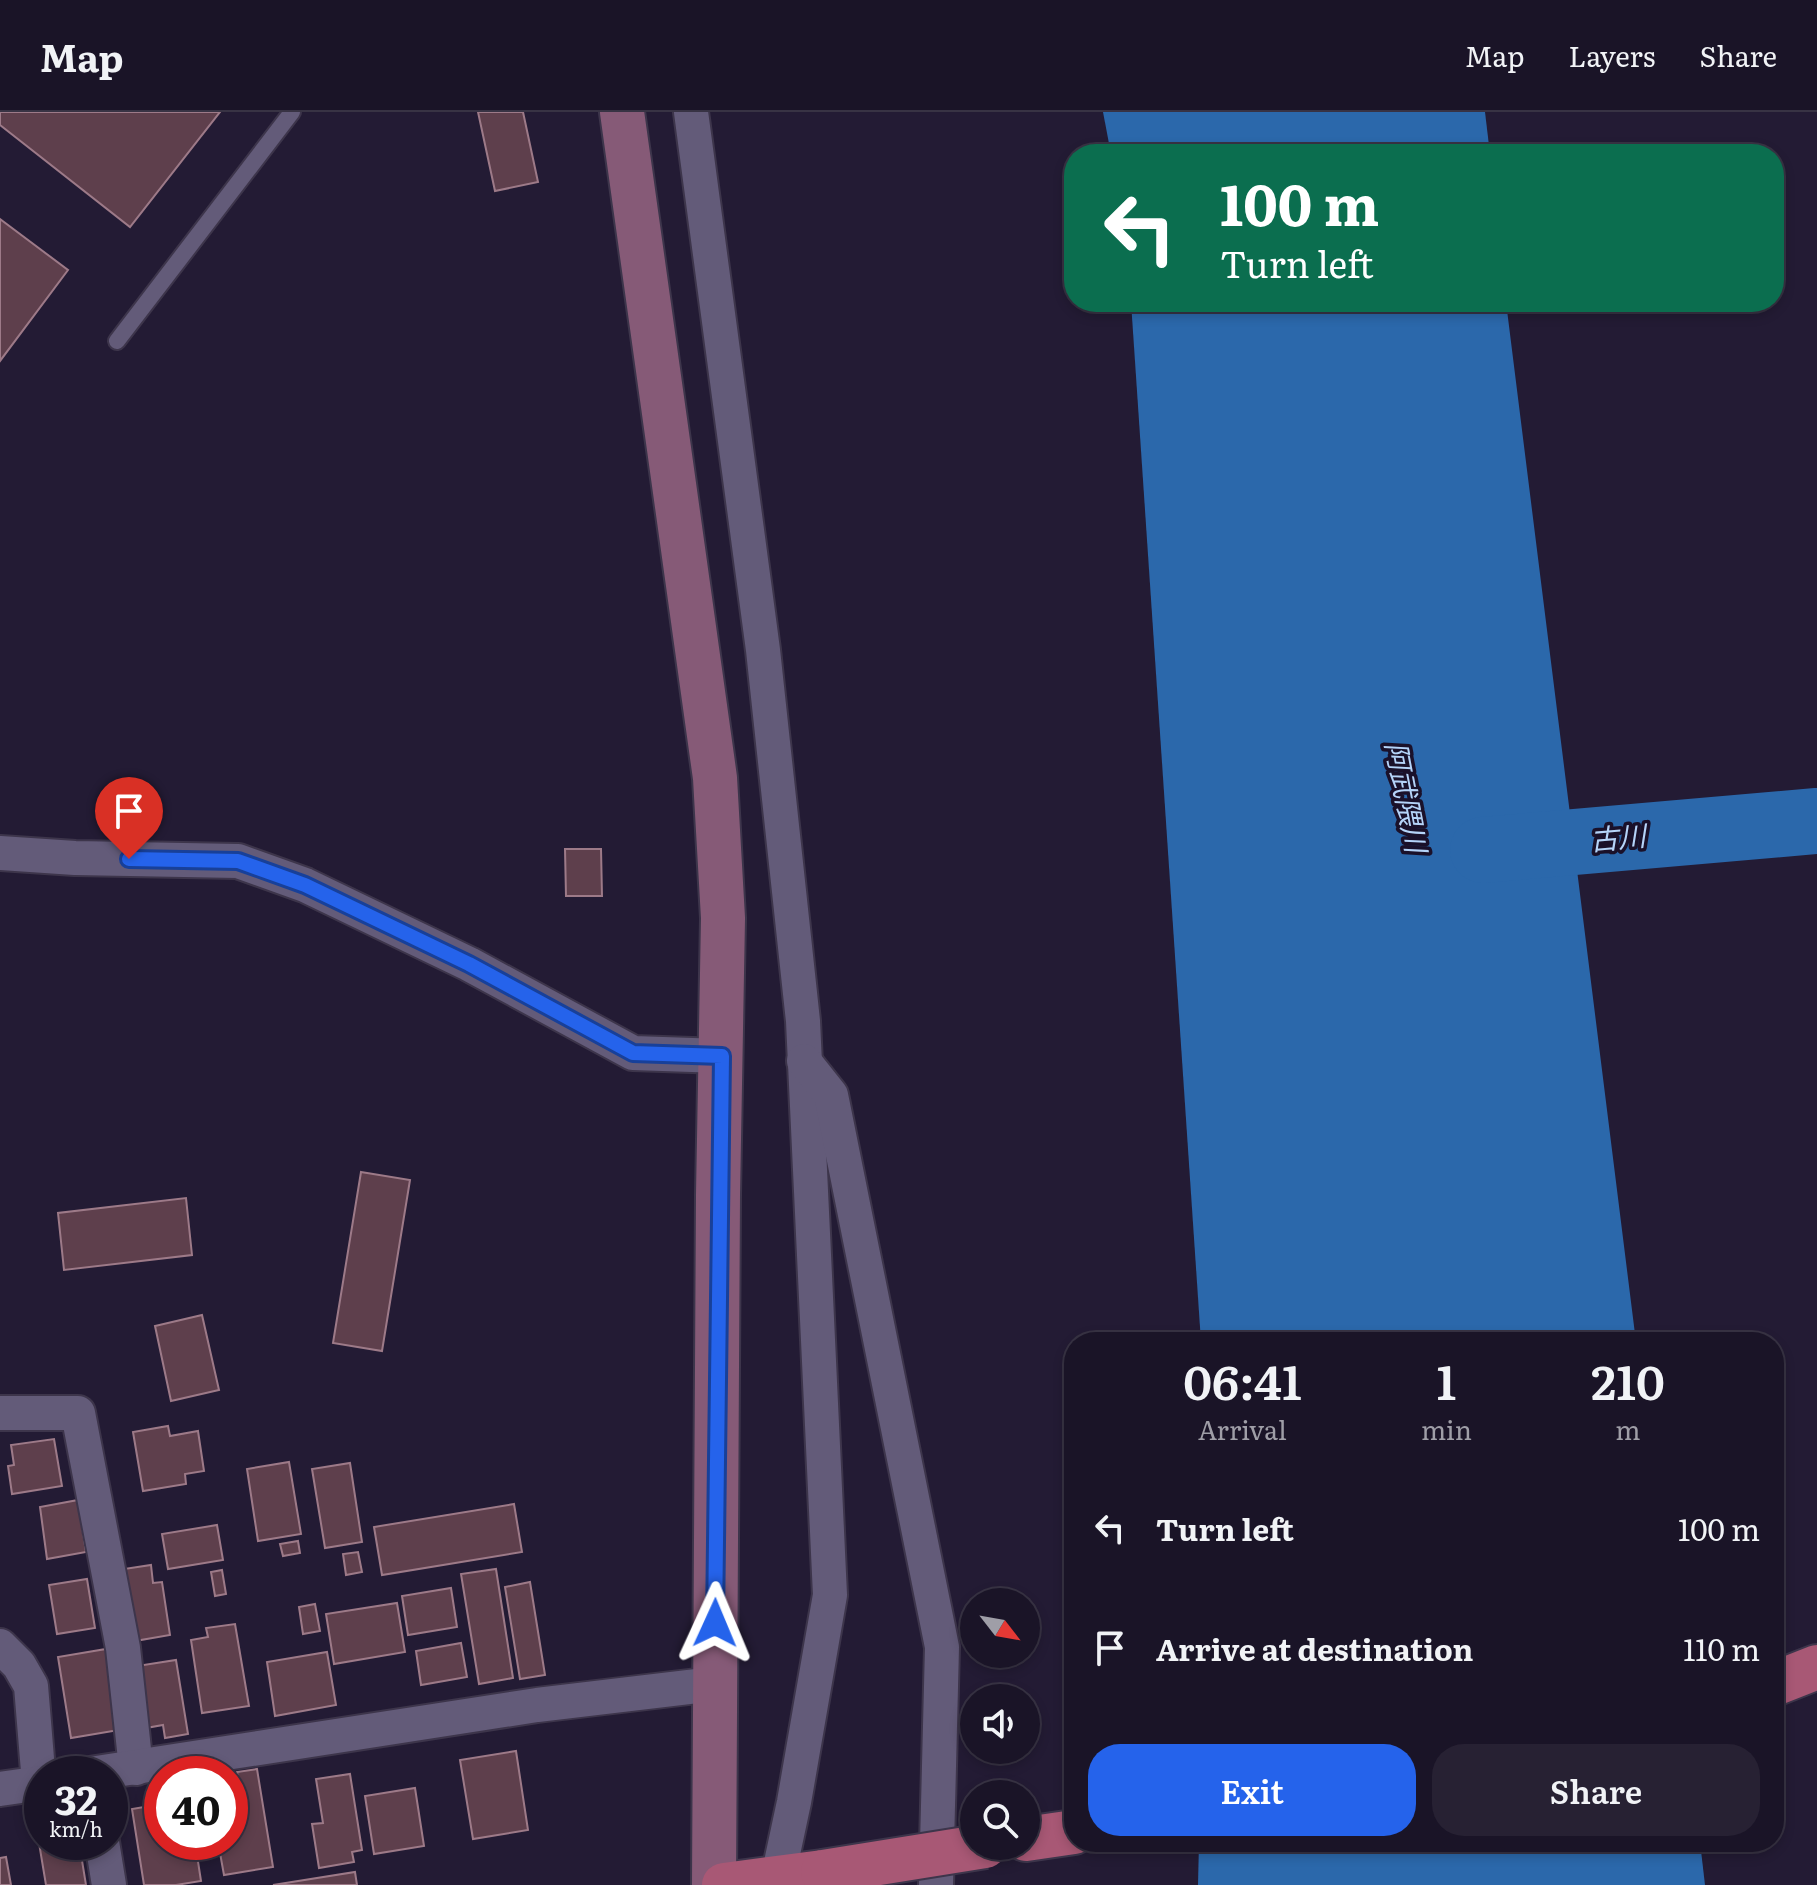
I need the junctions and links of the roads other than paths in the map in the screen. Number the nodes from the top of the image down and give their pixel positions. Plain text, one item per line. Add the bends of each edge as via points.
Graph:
1 (292, 112) edge
2 (622, 112) edge
3 (691, 112) edge
4 (117, 341) dead end
5 (0, 853) edge
6 (722, 1056) junction
7 (804, 1061) junction
8 (0, 1413) edge
9 (0, 1646) edge
10 (1817, 1667) edge
11 (1784, 1680) edge
12 (714, 1684) junction
13 (37, 1756) edge
14 (136, 1768) junction
15 (128, 1769) edge
16 (24, 1785) edge
17 (0, 1789) edge
18 (1064, 1833) edge
19 (1040, 1837) edge
20 (960, 1850) edge
21 (105, 1860) edge
22 (778, 1881) edge
23 (109, 1885) edge
24 (714, 1885) edge
25 (724, 1885) edge
26 (936, 1885) edge

1 - 4 lane
2 - 6 street via 715,778 723,918
3 - 7 street via 763,650
5 - 6 street via 238,861 305,885 469,964 633,1053
6 - 12 street
7 - 22 street via 830,1595
7 - 26 street via 831,1095 942,1647
8 - 14 street via 78,1413 123,1648
9 - 13 street via 31,1686
10 - 11 main road
12 - 14 street via 537,1705
12 - 24 street
14 - 15 street
16 - 17 street
18 - 19 main road
20 - 22 main road, bridge
21 - 23 street
22 - 25 main road

